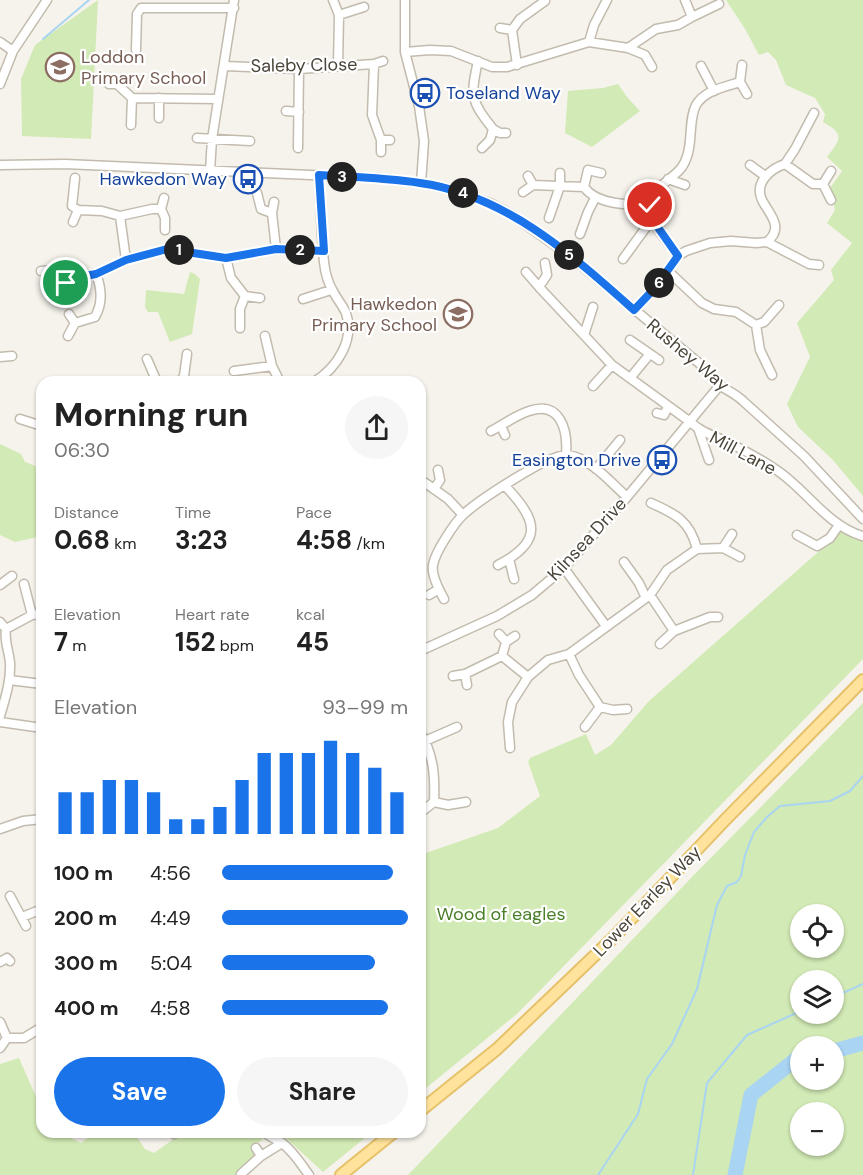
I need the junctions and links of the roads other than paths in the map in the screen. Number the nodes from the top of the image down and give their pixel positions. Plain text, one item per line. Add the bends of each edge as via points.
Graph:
1 (47, 0) edge
2 (333, 0) edge
3 (395, 0) edge
4 (685, 0) edge
5 (405, 1) edge
6 (545, 1) edge
7 (606, 1) edge
8 (234, 4) edge
9 (719, 4) dead end
10 (616, 5) dead end
11 (364, 7) dead end
12 (339, 15) junction
13 (692, 17) junction
14 (500, 28) dead end
15 (512, 30) junction
16 (0, 42) edge
17 (589, 42) junction
18 (628, 48) junction
19 (136, 50) dead end
20 (13, 51) junction
21 (405, 52) junction
22 (478, 62) junction
23 (517, 65) junction
24 (742, 65) dead end
25 (224, 66) junction
26 (338, 66) junction
27 (701, 66) dead end
28 (652, 67) dead end
29 (299, 69) junction
30 (740, 82) junction
31 (0, 84) edge
32 (109, 84) dead end
33 (714, 91) junction
34 (747, 94) dead end
35 (132, 98) junction
36 (159, 98) junction
37 (218, 99) junction
38 (286, 111) dead end
39 (299, 112) junction
40 (814, 113) dead end
41 (159, 118) dead end
42 (131, 125) dead end
43 (493, 129) junction
44 (506, 133) dead end
45 (197, 138) dead end
46 (212, 139) junction
47 (250, 141) dead end
48 (298, 148) dead end
49 (482, 148) dead end
50 (381, 152) dead end
51 (785, 164) junction
52 (0, 165) edge
53 (750, 165) dead end
54 (210, 171) junction
55 (831, 171) dead end
56 (560, 173) dead end
57 (601, 173) dead end
58 (319, 175) junction
59 (528, 176) dead end
60 (765, 176) junction
61 (75, 178) dead end
62 (668, 179) junction
63 (421, 183) junction
64 (823, 184) junction
65 (533, 185) junction
66 (685, 185) dead end
67 (560, 186) junction
68 (584, 187) junction
69 (523, 192) dead end
70 (257, 193) dead end
71 (164, 198) dead end
72 (596, 198) junction
73 (831, 200) dead end
74 (274, 202) dead end
75 (650, 205) junction
76 (161, 209) junction
77 (78, 210) junction
78 (272, 213) junction
79 (120, 216) junction
80 (549, 218) dead end
81 (652, 219) junction
82 (73, 222) dead end
83 (165, 230) dead end
84 (579, 234) dead end
85 (767, 242) junction
86 (276, 249) junction
87 (324, 251) junction
88 (678, 256) junction
89 (226, 258) junction
90 (623, 259) dead end
91 (126, 260) junction
92 (545, 263) dead end
93 (819, 266) dead end
94 (41, 270) dead end
95 (668, 270) junction
96 (526, 272) dead end
97 (96, 274) junction
98 (73, 275) junction
99 (539, 287) junction
100 (332, 290) junction
101 (65, 291) dead end
102 (246, 296) junction
103 (260, 298) dead end
104 (303, 299) dead end
105 (779, 305) dead end
106 (593, 307) dead end
107 (634, 310) junction
108 (69, 314) dead end
109 (75, 323) junction
110 (756, 325) junction
111 (240, 328) dead end
112 (584, 335) junction
113 (68, 336) dead end
114 (266, 336) dead end
115 (630, 340) dead end
116 (186, 354) dead end
117 (649, 355) junction
118 (12, 356) dead end
119 (0, 357) edge
120 (147, 359) dead end
121 (659, 360) dead end
122 (612, 365) junction
123 (272, 366) junction
124 (234, 371) dead end
125 (772, 375) dead end
126 (154, 376) edge
127 (184, 376) edge
128 (277, 376) edge
129 (322, 376) edge
130 (631, 377) junction
131 (720, 385) junction
132 (593, 386) dead end
133 (668, 407) junction
134 (657, 412) dead end
135 (20, 419) dead end
136 (689, 421) junction
137 (36, 424) edge
138 (501, 426) junction
139 (490, 431) dead end
140 (699, 431) junction
141 (505, 435) dead end
142 (620, 440) dead end
143 (566, 454) junction
144 (709, 460) dead end
145 (596, 469) junction
146 (438, 470) dead end
147 (426, 483) edge
148 (505, 486) junction
149 (434, 489) junction
150 (627, 497) junction
151 (658, 504) dead end
152 (463, 515) junction
153 (863, 519) edge
154 (839, 525) junction
155 (732, 534) dead end
156 (797, 535) dead end
157 (862, 536) edge
158 (723, 548) junction
159 (697, 549) junction
160 (740, 557) dead end
161 (509, 560) junction
162 (624, 562) dead end
163 (498, 565) dead end
164 (564, 568) junction
165 (12, 576) dead end
166 (514, 579) dead end
167 (24, 584) dead end
168 (0, 585) edge
169 (439, 589) junction
170 (429, 595) dead end
171 (648, 597) junction
172 (444, 599) dead end
173 (32, 615) junction
174 (36, 615) edge
175 (718, 617) dead end
176 (606, 626) junction
177 (674, 631) junction
178 (3, 632) edge
179 (499, 634) dead end
180 (515, 636) dead end
181 (506, 642) junction
182 (660, 644) dead end
183 (426, 648) edge
184 (569, 654) junction
185 (502, 656) junction
186 (465, 674) junction
187 (453, 676) dead end
188 (528, 677) junction
189 (9, 680) junction
190 (863, 680) edge
191 (36, 683) edge
192 (467, 685) dead end
193 (600, 707) junction
194 (627, 709) dead end
195 (0, 716) edge
196 (0, 722) edge
197 (36, 727) edge
198 (457, 727) dead end
199 (585, 727) dead end
200 (426, 741) edge
201 (426, 744) edge
202 (510, 748) dead end
203 (434, 802) junction
204 (466, 802) dead end
205 (426, 808) edge
206 (36, 820) edge
207 (0, 829) edge
208 (10, 896) dead end
209 (36, 911) edge
210 (22, 917) junction
211 (26, 926) dead end
212 (0, 1022) edge
213 (36, 1031) edge
214 (7, 1038) junction
215 (0, 1048) edge
216 (426, 1106) edge
217 (272, 1138) edge
218 (386, 1138) edge
219 (282, 1143) junction
220 (241, 1174) edge
221 (309, 1175) edge
222 (341, 1175) edge

1 - 20 street
2 - 12 street
3 - 5 street
4 - 13 street
5 - 21 street
6 - 15 street via 519,19
7 - 10 street
7 - 17 street
8 - 19 street via 141,8 137,14
8 - 25 street
9 - 13 street
11 - 12 street
12 - 26 street
13 - 18 street via 678,25 656,29
14 - 15 street
15 - 23 street
16 - 20 street
17 - 18 street
17 - 23 street
18 - 28 street via 645,55
20 - 31 street
21 - 22 street via 451,51
21 - 63 street via 422,121
22 - 23 street via 492,67
22 - 43 street via 472,91 475,105
24 - 30 street
25 - 29 street, Saleby Close
25 - 37 street
26 - 29 street, Saleby Close
26 - 50 street, Saleby Close via 379,62 372,115 386,140
27 - 33 street
29 - 39 street
30 - 33 street
30 - 34 street
32 - 35 street via 117,84
33 - 62 street via 697,105 685,161
35 - 36 street
35 - 42 street
36 - 37 street
36 - 41 street
37 - 46 street
38 - 39 street
39 - 48 street
40 - 51 street
43 - 44 street
43 - 49 street
45 - 46 street
46 - 47 street
46 - 54 street
51 - 60 street
51 - 64 street via 813,184
52 - 54 street, Rushey Way
53 - 60 street
54 - 58 street, Rushey Way
55 - 64 street
56 - 67 street
57 - 68 street via 588,170
58 - 63 street, Rushey Way
58 - 87 street
59 - 65 street
60 - 85 street via 760,195 775,223 774,235
61 - 77 street via 72,206
62 - 66 street
62 - 75 street via 657,189
63 - 107 street, Rushey Way via 469,195 512,215 563,250
64 - 73 street
65 - 67 street
65 - 69 street
67 - 68 street
67 - 80 street
68 - 72 street
70 - 78 street via 261,209
71 - 76 street
72 - 75 street
72 - 84 street
74 - 78 street
75 - 81 street
76 - 79 street
76 - 83 street
77 - 79 street
77 - 82 street
78 - 86 street
79 - 91 street
81 - 88 street
81 - 90 street
85 - 88 street via 721,241
85 - 93 street
86 - 87 street
86 - 89 street
87 - 100 street
88 - 95 street
89 - 91 street via 167,249
89 - 102 street via 231,278
91 - 97 street
92 - 99 street via 547,275
94 - 98 street via 61,269
95 - 107 street
95 - 110 street via 702,303 736,312
96 - 99 street, Mill Lane
97 - 98 street
97 - 109 street via 101,287 100,308 95,317
98 - 101 street
99 - 112 street, Mill Lane
100 - 104 street
100 - 129 street via 345,311 348,336 346,347
102 - 103 street
102 - 111 street via 240,309
105 - 110 street
106 - 112 street
107 - 131 street, Rushey Way
108 - 109 street
109 - 113 street
110 - 125 street via 760,350
112 - 122 street, Mill Lane
114 - 123 street
115 - 117 street
116 - 127 street
117 - 121 street
117 - 130 street
118 - 119 street
120 - 126 street
122 - 130 street, Mill Lane
122 - 132 street
123 - 124 street
123 - 128 street
130 - 133 street, Mill Lane
131 - 136 street, Kilnsea Drive
131 - 153 street, Rushey Way via 734,392 804,456
133 - 134 street via 663,415
133 - 136 street, Mill Lane
135 - 137 street
136 - 140 street, Mill Lane
136 - 150 street, Kilnsea Drive
138 - 139 street
138 - 141 street
138 - 143 street via 529,410 551,411 564,426
140 - 144 street, Mill Lane
140 - 154 street, Mill Lane via 726,441 778,471
142 - 145 street
143 - 145 street
143 - 148 street via 546,461
145 - 150 street
146 - 149 street via 440,480
147 - 149 street
148 - 152 street
148 - 161 street via 525,509 532,529 522,550
149 - 152 street
150 - 164 street, Kilnsea Drive
151 - 159 street via 684,521
152 - 169 street via 437,550 432,567
154 - 156 street via 830,538 817,546
154 - 157 street, Mill Lane
155 - 158 street
158 - 159 street
158 - 160 street
159 - 171 street via 667,570
161 - 163 street
161 - 166 street
162 - 171 street
164 - 176 street
164 - 183 street, Kilnsea Drive via 532,595 497,616
165 - 168 street
167 - 173 street
169 - 170 street
169 - 172 street
171 - 176 street
171 - 177 street
173 - 174 street
173 - 178 street
175 - 177 street via 710,616
176 - 184 street
177 - 182 street
178 - 189 street via 9,651
179 - 181 street
180 - 181 street
181 - 185 street
184 - 188 street via 548,660
184 - 193 street
185 - 186 street
185 - 188 street
186 - 187 street
186 - 192 street
188 - 202 street via 512,702 508,722
189 - 191 street
189 - 195 street
190 - 216 main road, Lower Earley Way via 615,936 497,1049
193 - 194 street
193 - 199 street
196 - 197 street
198 - 200 street
201 - 203 street via 433,761
203 - 204 street
203 - 205 street
206 - 207 street
208 - 210 street
209 - 210 street
210 - 211 street
212 - 214 street
213 - 214 street via 24,1038
214 - 215 street
217 - 219 street
218 - 222 main road
219 - 220 street via 259,1152
219 - 221 street

